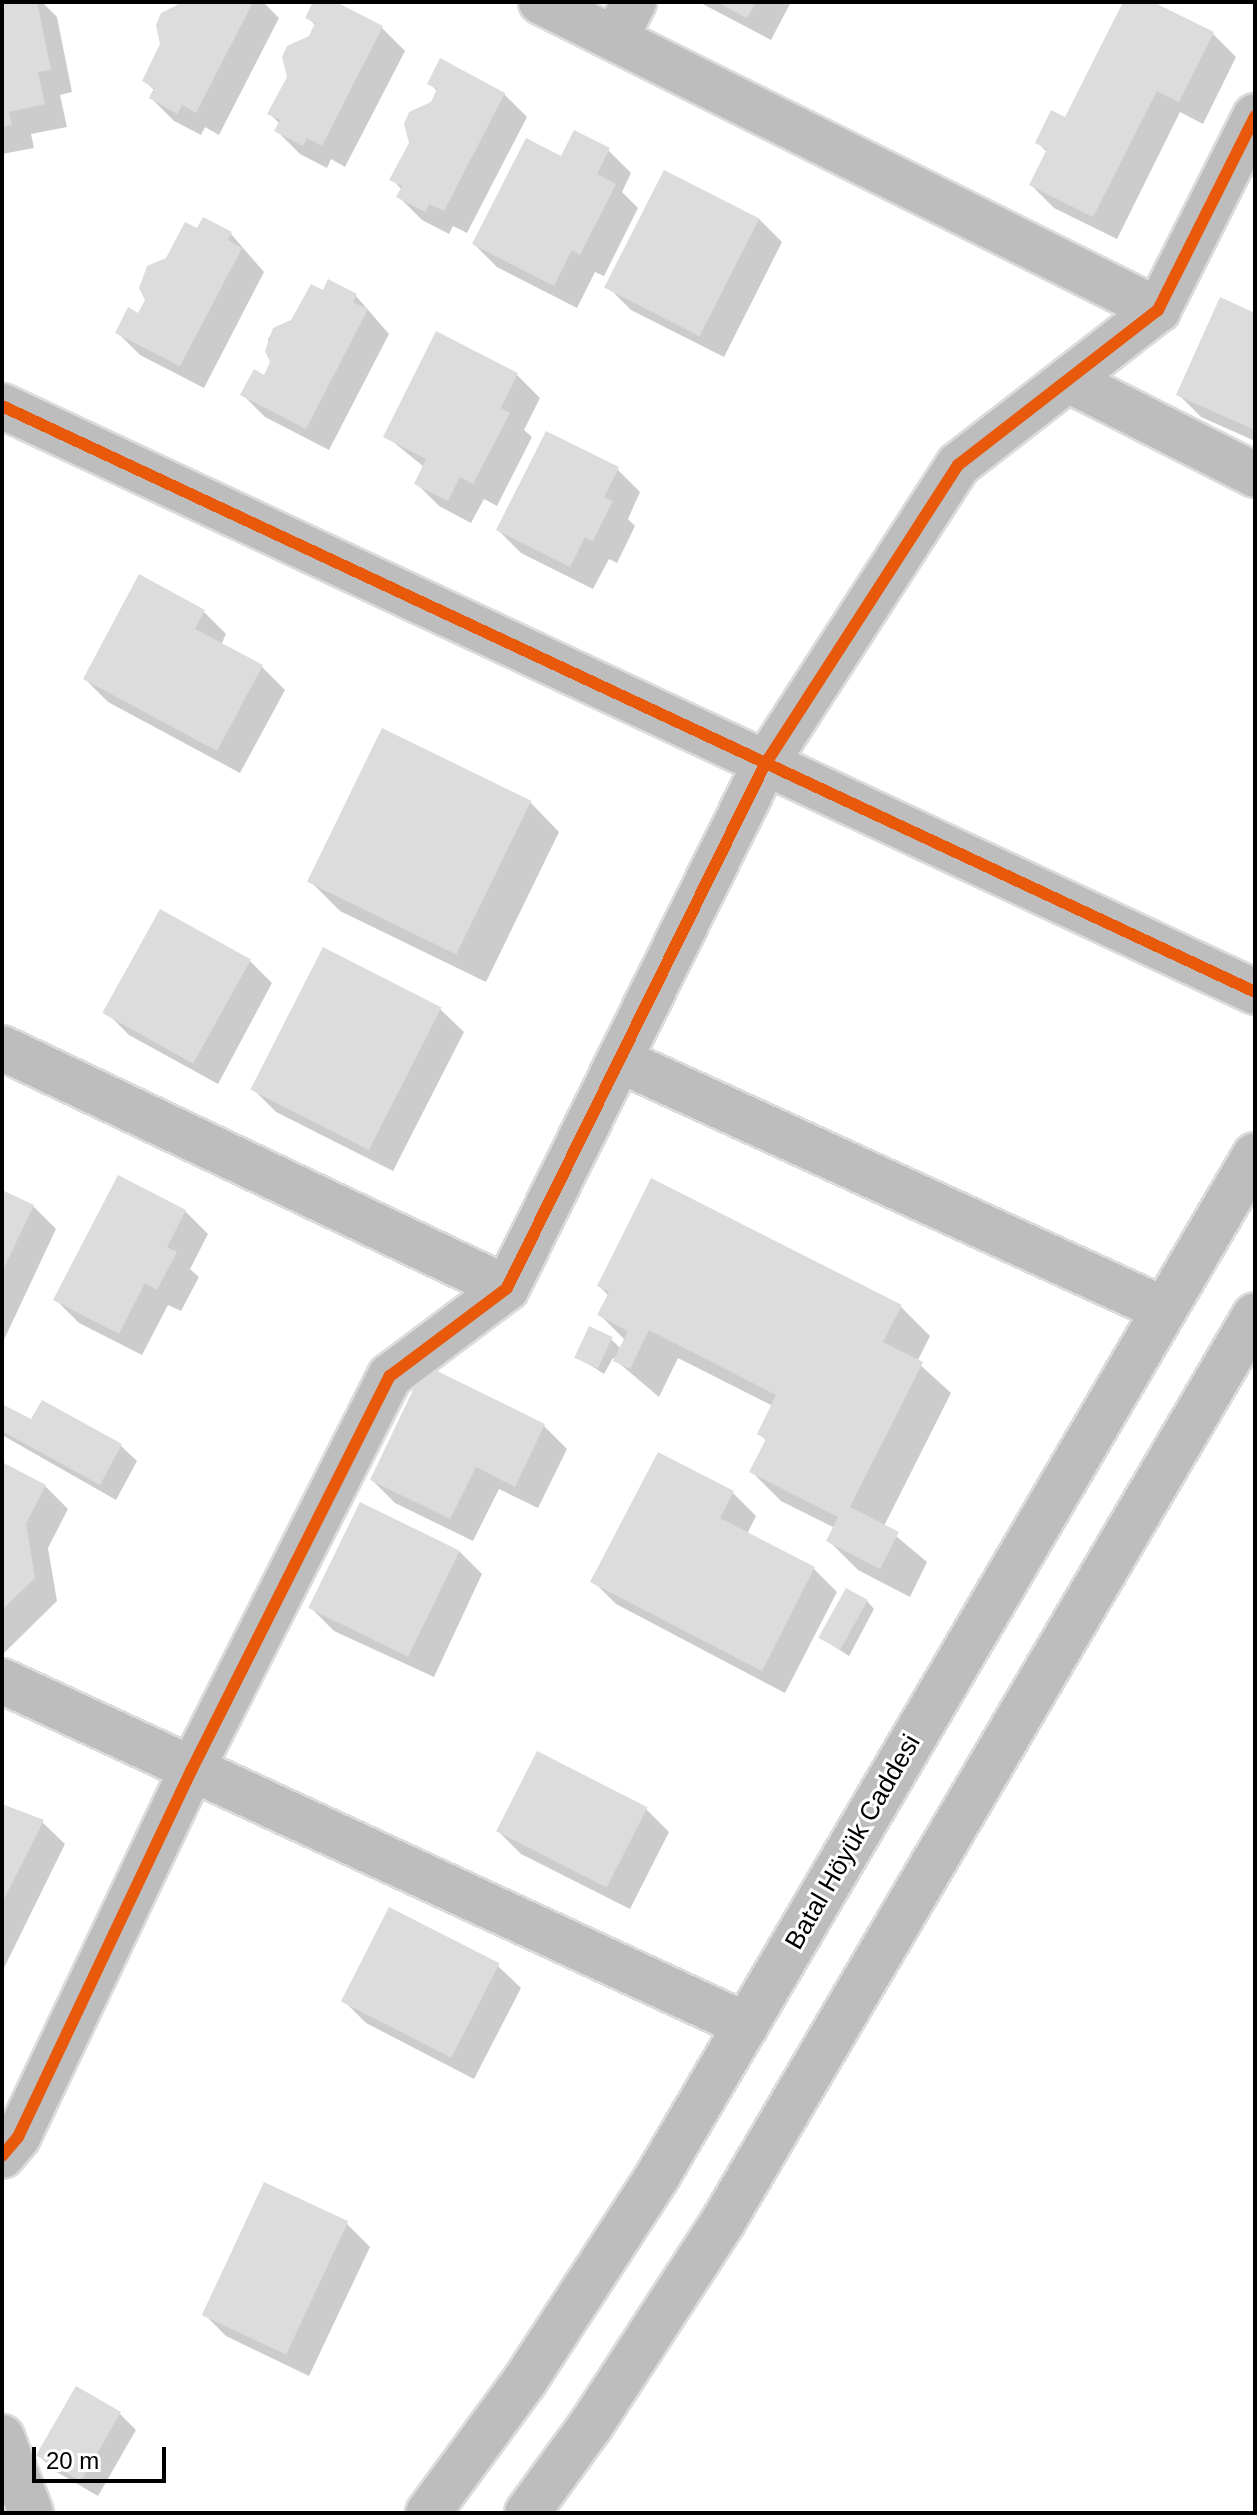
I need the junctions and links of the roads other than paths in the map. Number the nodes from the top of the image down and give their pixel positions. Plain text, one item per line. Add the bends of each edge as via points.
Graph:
1 (541, 2) edge
2 (624, 20) edge
3 (1255, 116) edge
4 (1158, 310) junction
5 (1068, 380) junction
6 (2, 406) edge
7 (1255, 475) edge
8 (764, 766) junction
9 (1255, 992) edge
10 (2, 1048) edge
11 (619, 1060) junction
12 (1255, 1155) edge
13 (507, 1288) junction
14 (1163, 1309) junction
15 (1255, 1315) edge
16 (2, 1681) edge
17 (192, 1769) junction
18 (746, 2025) junction
19 (2, 2156) edge
20 (2, 2437) edge
21 (31, 2513) edge
22 (428, 2513) edge
23 (527, 2513) edge

1 - 2 street
2 - 4 street
3 - 4 street
4 - 5 street
5 - 7 street
5 - 8 street via 958,465
6 - 8 street
8 - 9 street
8 - 11 street
10 - 13 street
11 - 13 street
11 - 14 street
12 - 14 street, Batal Höyük Caddesi
13 - 17 street via 390,1376
14 - 18 street, Batal Höyük Caddesi
15 - 23 street via 724,2220 591,2425
16 - 17 street
17 - 18 street
17 - 19 street via 18,2137
18 - 22 street, Batal Höyük Caddesi via 657,2177 532,2370
20 - 21 street

